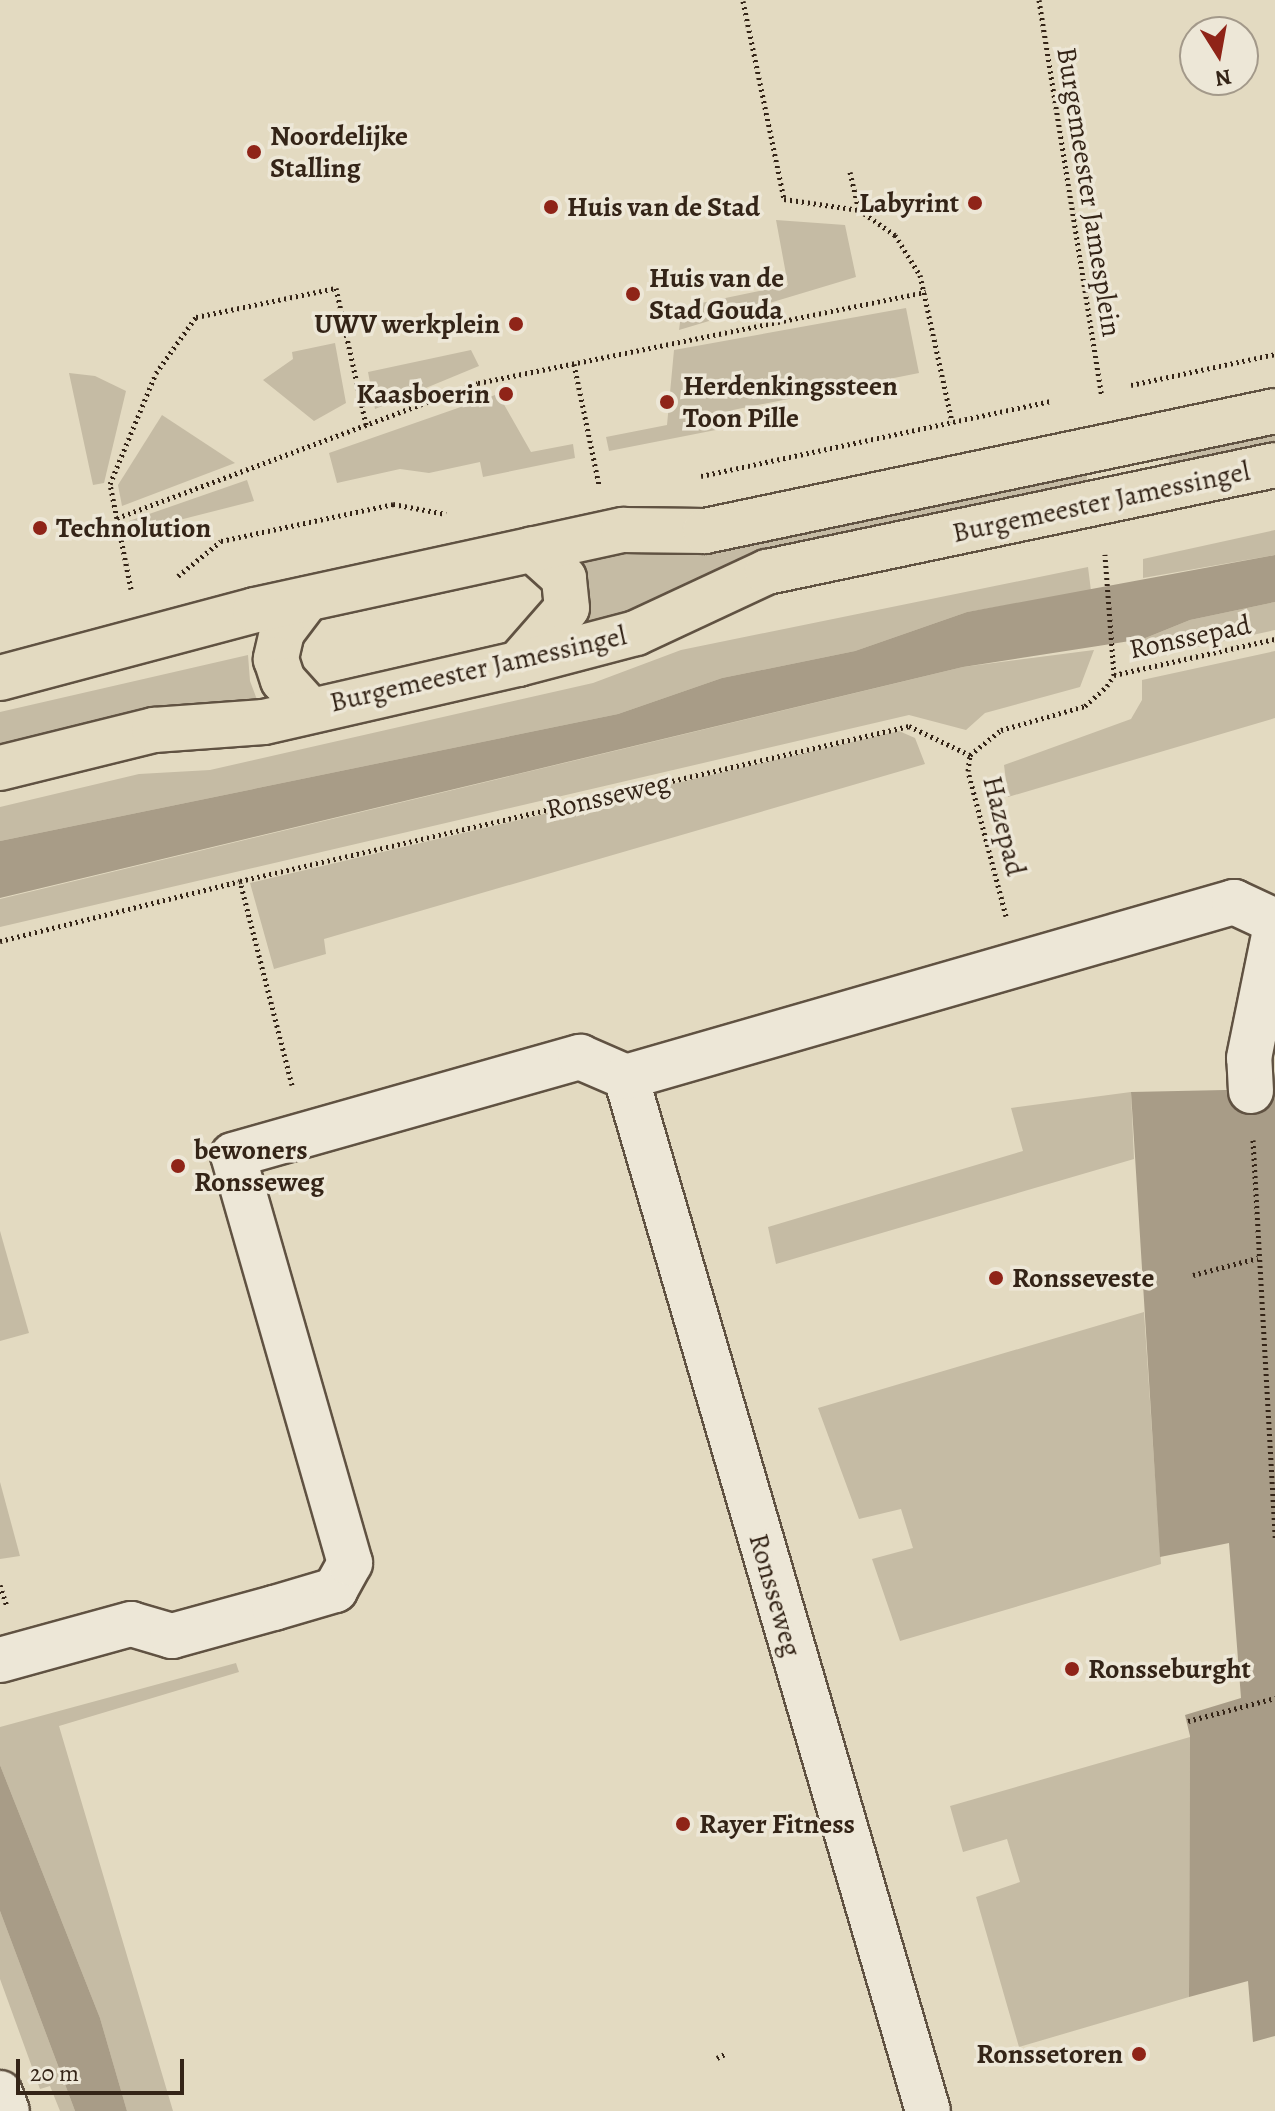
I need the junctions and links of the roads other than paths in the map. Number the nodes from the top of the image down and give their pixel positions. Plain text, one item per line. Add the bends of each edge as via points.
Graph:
1 (1275, 411) edge
2 (1275, 465) edge
3 (532, 549) junction
4 (307, 599) junction
5 (518, 664) junction
6 (0, 678) edge
7 (309, 709) junction
8 (0, 768) edge
9 (1275, 921) edge
10 (1275, 930) edge
11 (1258, 1069) edge
12 (626, 1077) junction
13 (0, 1660) edge
14 (0, 2093) edge
15 (7, 2111) edge
16 (928, 2111) edge

1 - 3 main road, Burgemeester Jamessingel via 705,531 623,530
2 - 5 main road, Burgemeester Jamessingel via 767,572 636,633
3 - 4 main road, Burgemeester Jamessingel
3 - 5 main road via 564,578 567,608
4 - 6 main road, Burgemeester Jamessingel
4 - 7 main road via 282,632 276,659 283,680
5 - 7 main road, Burgemeester Jamessingel
7 - 8 main road, Burgemeester Jamessingel via 264,722 154,730
9 - 12 street via 1234,902
10 - 11 street
12 - 13 street via 580,1057 233,1155 350,1563 335,1590 172,1636 131,1624
12 - 16 street, Ronsseweg
14 - 15 street

